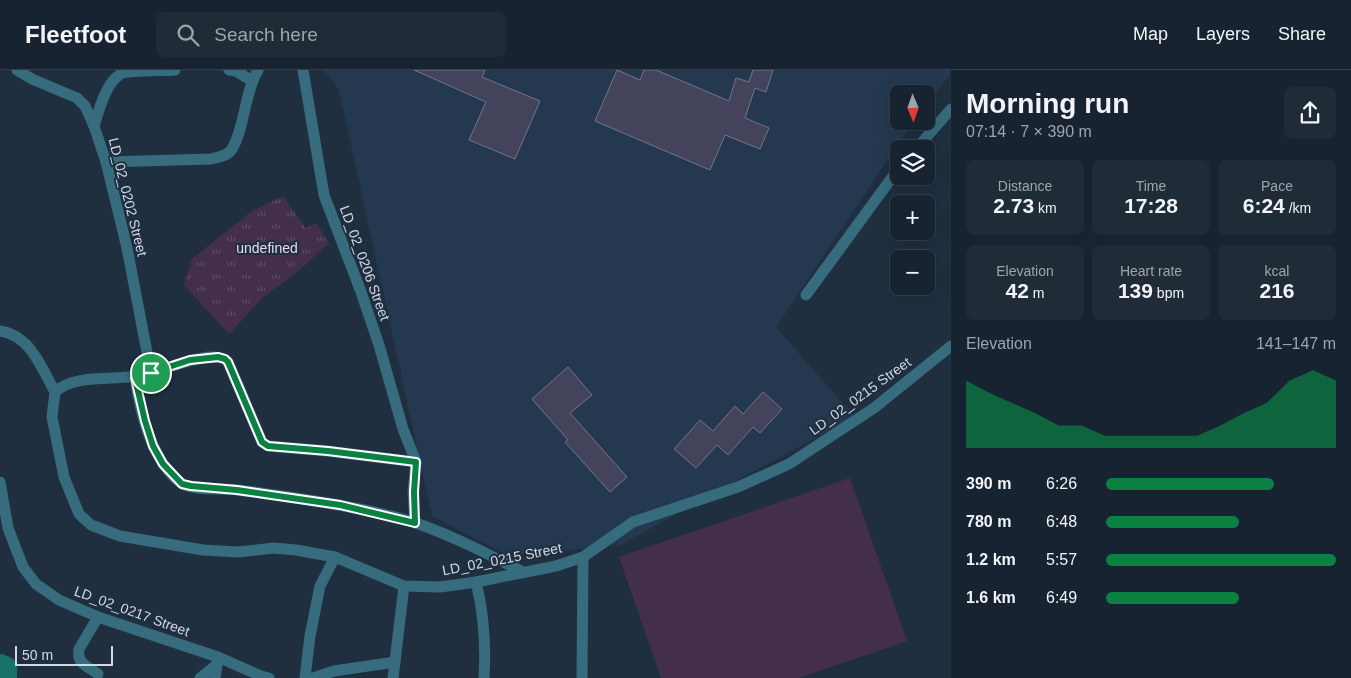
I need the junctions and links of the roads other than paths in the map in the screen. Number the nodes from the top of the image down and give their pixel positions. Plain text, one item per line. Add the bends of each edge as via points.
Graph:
1 (17, 70) edge
2 (175, 70) edge
3 (229, 70) edge
4 (258, 70) edge
5 (303, 70) edge
6 (32, 75) edge
7 (252, 81) junction
8 (951, 109) edge
9 (94, 126) junction
10 (924, 140) edge
11 (106, 162) junction
12 (890, 180) edge
13 (806, 295) dead end
14 (0, 331) edge
15 (951, 346) edge
16 (151, 373) junction
17 (135, 378) junction
18 (55, 392) junction
19 (416, 462) junction
20 (0, 482) edge
21 (415, 523) junction
22 (335, 557) junction
23 (583, 558) junction
24 (523, 572) junction
25 (476, 582) junction
26 (404, 586) junction
27 (98, 617) junction
28 (217, 662) junction
29 (395, 662) junction
30 (100, 677) edge
31 (200, 678) edge
32 (215, 678) edge
33 (269, 678) edge
34 (305, 678) edge
35 (313, 678) edge
36 (393, 678) edge
37 (484, 678) edge
38 (582, 678) edge

1 - 6 street, LD_02_0202 Street
2 - 9 street via 122,73 101,102
3 - 7 street
4 - 7 street
5 - 19 street, LD_02_0206 Street via 324,195 370,318
6 - 9 street, LD_02_0202 Street via 77,98
7 - 11 street via 232,150 224,156
8 - 10 street
9 - 11 street, LD_02_0202 Street
11 - 16 street, LD_02_0202 Street via 127,248
12 - 13 street
14 - 18 street via 20,338 31,349
15 - 23 street, LD_02_0215 Street via 874,408 789,464 738,486 633,522
16 - 17 street
16 - 19 street via 190,360 225,359 262,442 268,446
17 - 18 street via 81,381 62,386
17 - 21 street via 153,446 163,464 182,484 340,505
18 - 22 street, LD_02_0215 Street via 52,417 64,477 79,514 91,525 120,536 203,550 238,552 274,548
19 - 21 street
20 - 27 street, LD_02_0217 Street via 8,528 23,567 36,584 59,600
21 - 24 street
22 - 26 street, LD_02_0215 Street
22 - 34 street via 320,586
23 - 24 street, LD_02_0215 Street
23 - 38 street
24 - 25 street, LD_02_0215 Street
25 - 26 street, LD_02_0215 Street via 440,587
25 - 37 street via 485,631
26 - 29 street
27 - 28 street, LD_02_0217 Street
27 - 30 street via 79,649 78,658
28 - 31 street
28 - 32 street
28 - 33 street, LD_02_0217 Street
29 - 35 street via 334,671
29 - 36 street

